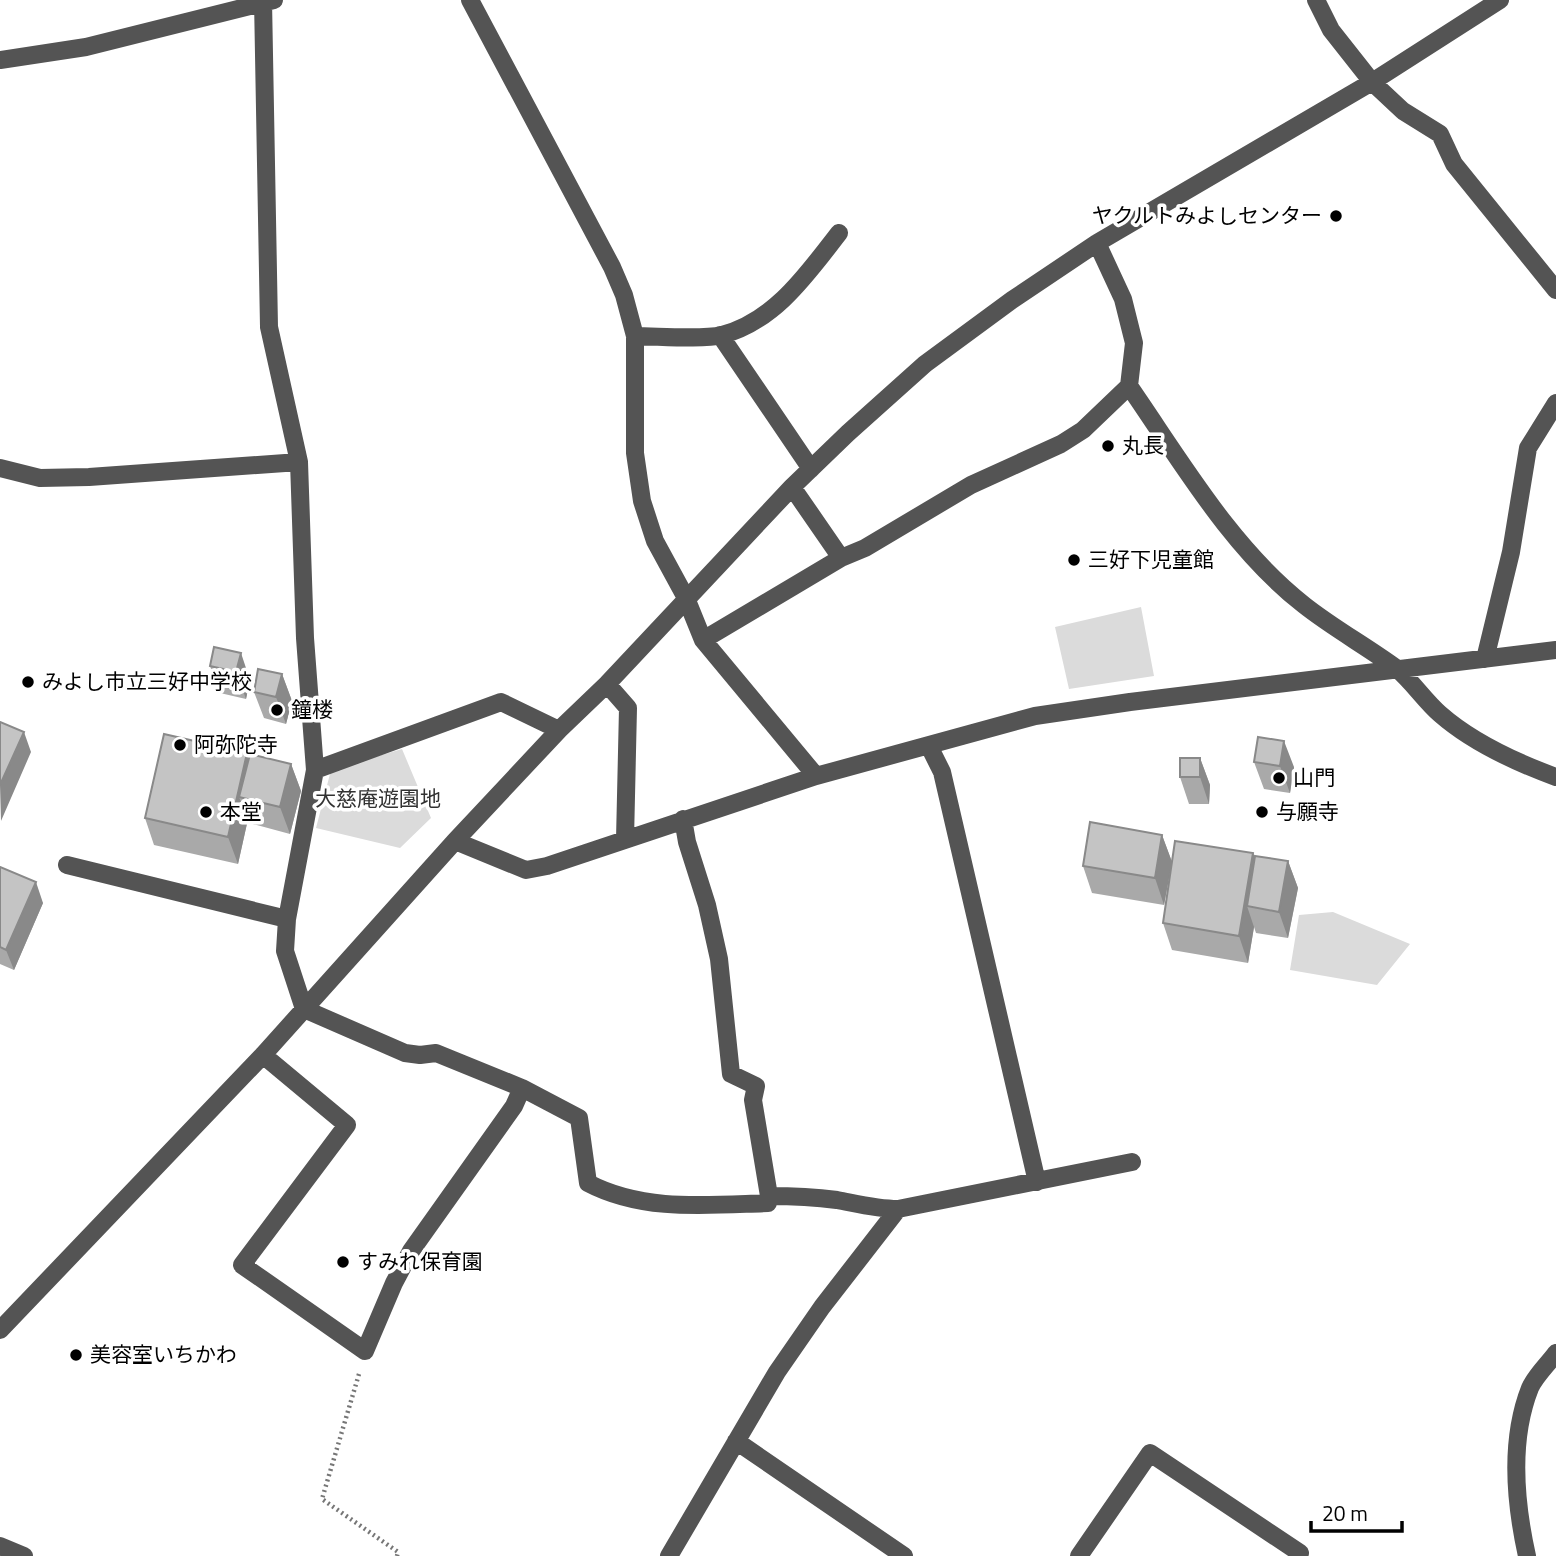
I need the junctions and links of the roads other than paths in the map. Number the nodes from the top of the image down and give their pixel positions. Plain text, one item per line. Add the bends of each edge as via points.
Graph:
1 (470, 0) edge
2 (1316, 0) edge
3 (1500, 0) edge
4 (267, 1) edge
5 (0, 60) edge
6 (1372, 82) junction
7 (839, 233) dead end
8 (1097, 243) junction
9 (1556, 289) edge
10 (720, 335) junction
11 (635, 336) junction
12 (1129, 386) junction
13 (1556, 403) edge
14 (299, 462) junction
15 (0, 468) edge
16 (811, 469) junction
17 (792, 487) junction
18 (841, 558) junction
19 (686, 598) junction
20 (703, 640) junction
21 (1556, 650) edge
22 (1485, 659) junction
23 (1398, 670) junction
24 (607, 684) junction
25 (559, 730) junction
26 (929, 746) junction
27 (315, 769) junction
28 (816, 776) junction
29 (1556, 777) edge
30 (683, 819) junction
31 (625, 840) junction
32 (454, 841) junction
33 (67, 865) dead end
34 (287, 919) junction
35 (304, 1009) junction
36 (263, 1055) junction
37 (522, 1088) junction
38 (1132, 1162) dead end
39 (1037, 1182) junction
40 (769, 1196) junction
41 (898, 1209) junction
42 (0, 1330) edge
43 (1555, 1356) edge
44 (736, 1441) junction
45 (0, 1546) edge
46 (1300, 1553) dead end
47 (24, 1556) edge
48 (669, 1556) edge
49 (904, 1556) edge
50 (1079, 1556) edge
51 (1527, 1556) edge

1 - 11 street via 612,267
2 - 6 street via 1331,30
3 - 6 street
4 - 5 street via 86,47
4 - 14 street via 269,327
6 - 8 street
6 - 9 street via 1403,111 1440,134 1472,189
7 - 10 street via 793,292 749,324
8 - 12 street via 1123,299 1134,343
8 - 16 street via 925,364
10 - 11 street
10 - 16 street
11 - 19 street via 635,453 642,501 655,541
12 - 18 street via 1083,430 1060,444 971,485
12 - 23 street via 1213,510 1254,556 1303,604
13 - 22 street via 1528,448 1511,552
14 - 15 street via 40,478
14 - 27 street
16 - 17 street
17 - 18 street
17 - 19 street
18 - 20 street
19 - 20 street
19 - 24 street
20 - 28 street
21 - 22 street
22 - 23 street
23 - 26 street via 1035,716
23 - 29 street via 1440,715 1472,737 1521,765
24 - 25 street
24 - 31 street via 628,708
25 - 27 street via 501,702
25 - 32 street
26 - 28 street
26 - 39 street via 942,772
27 - 34 street
28 - 30 street
30 - 31 street
30 - 40 street via 719,959 731,1073 756,1086 753,1100
31 - 32 street via 526,870
32 - 35 street
33 - 34 street
34 - 35 street via 285,951
35 - 36 street
35 - 37 street via 405,1054 436,1053
36 - 37 street via 347,1125 242,1265 365,1351 411,1251 514,1106
36 - 42 street
37 - 40 street via 579,1118 588,1183 610,1195 677,1206 768,1203
38 - 39 street
39 - 41 street
40 - 41 street
41 - 44 street via 822,1307
43 - 51 street via 1531,1386 1520,1427 1515,1471
44 - 48 street
44 - 49 street
45 - 47 street
46 - 50 street via 1150,1453

